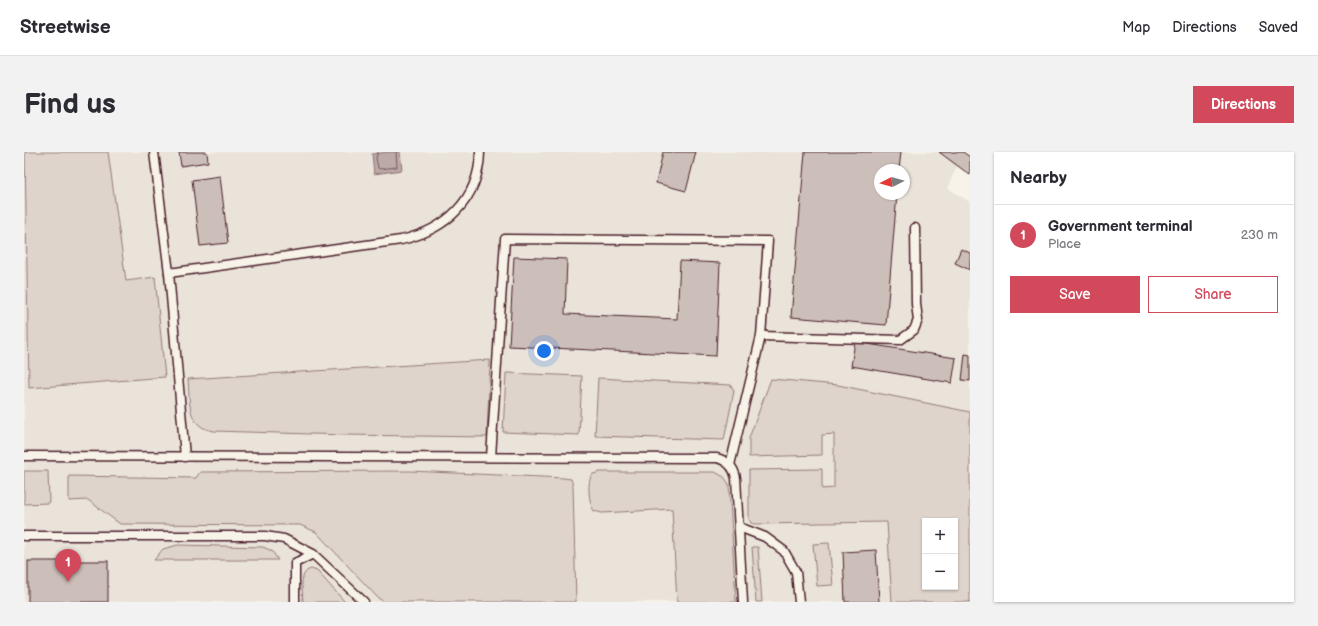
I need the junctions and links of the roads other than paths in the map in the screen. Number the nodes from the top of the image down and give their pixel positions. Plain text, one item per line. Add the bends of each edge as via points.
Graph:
1 (154, 152) edge
2 (480, 152) edge
3 (915, 228) dead end
4 (169, 273) junction
5 (761, 336) junction
6 (24, 456) edge
7 (185, 457) junction
8 (491, 457) junction
9 (730, 465) junction
10 (738, 527) junction
11 (24, 536) edge
12 (313, 554) junction
13 (295, 602) edge
14 (364, 602) edge
15 (743, 602) edge
16 (799, 602) edge

1 - 4 lane
2 - 4 lane via 480,166 474,184 457,211 444,222 416,237
3 - 5 lane via 918,320 908,336 900,340
4 - 7 lane
5 - 8 lane via 768,241 505,239
5 - 9 lane
6 - 7 lane
7 - 8 lane
8 - 9 lane via 712,457 722,459
9 - 10 lane via 736,478
10 - 15 lane
10 - 16 lane via 765,537 784,551 796,572
11 - 12 lane via 265,536 284,539
12 - 13 lane via 295,563
12 - 14 lane

